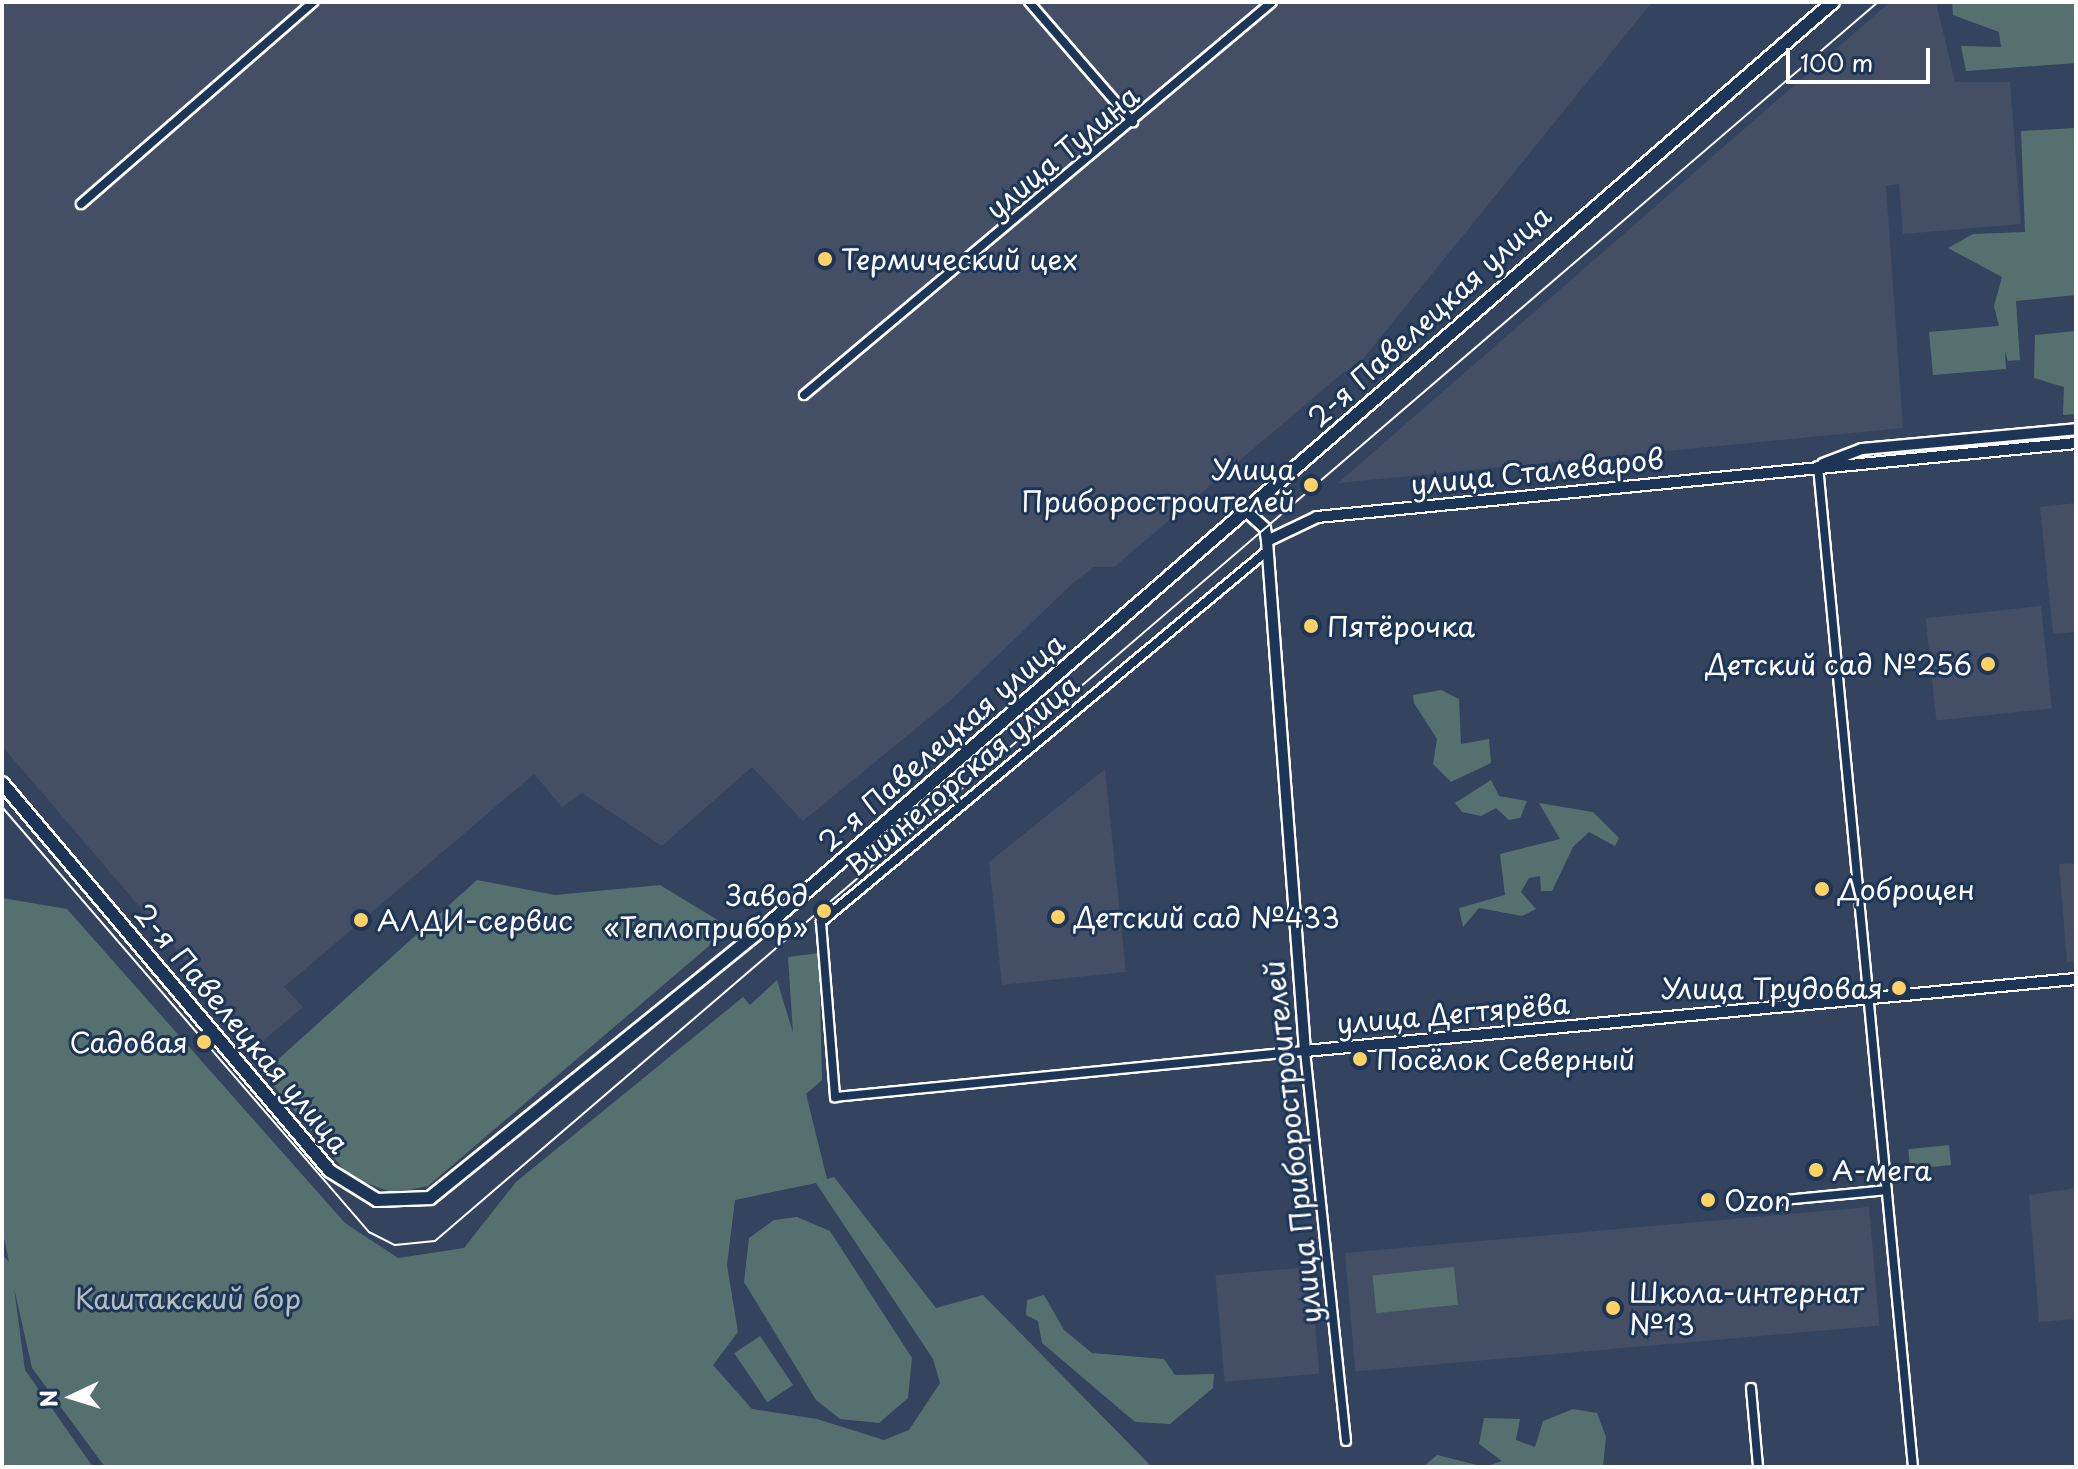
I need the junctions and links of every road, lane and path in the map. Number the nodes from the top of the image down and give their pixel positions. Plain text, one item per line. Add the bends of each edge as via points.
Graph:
1 (313, 2) edge
2 (1029, 2) edge
3 (1272, 2) edge
4 (1833, 2) edge
5 (1133, 122) junction
6 (81, 204) dead end
7 (804, 395) dead end
8 (2076, 429) edge
9 (2076, 443) edge
10 (1818, 466) junction
11 (1246, 511) junction
12 (1267, 546) junction
13 (2, 783) edge
14 (2076, 979) edge
15 (1871, 998) junction
16 (1305, 1051) junction
17 (835, 1097) joint
18 (1887, 1190) junction
19 (1784, 1200) dead end
20 (1751, 1388) dead end
21 (1346, 1441) dead end
22 (1758, 1467) edge
23 (1913, 1467) edge

1 - 6 street
2 - 5 street
3 - 5 street, улица Тулина
4 - 11 main road, 2-я Павелецкая улица
5 - 7 street, улица Тулина
8 - 10 street, улица Сталеваров via 1862,449
9 - 10 street, улица Сталеваров
10 - 12 street, улица Сталеваров via 1317,517
10 - 15 street
11 - 12 street via 1265,528
11 - 13 main road, 2-я Павелецкая улица via 772,921 430,1198 377,1200 330,1171
12 - 16 street, улица Приборостроителей
12 - 17 street, Вишнегорская улица via 821,922
14 - 15 street, улица Дегтярёва
15 - 16 street, улица Дегтярёва
15 - 18 street
16 - 17 street, улица Дегтярёва
16 - 21 street, улица Приборостроителей
18 - 19 street
18 - 23 street
20 - 22 street

